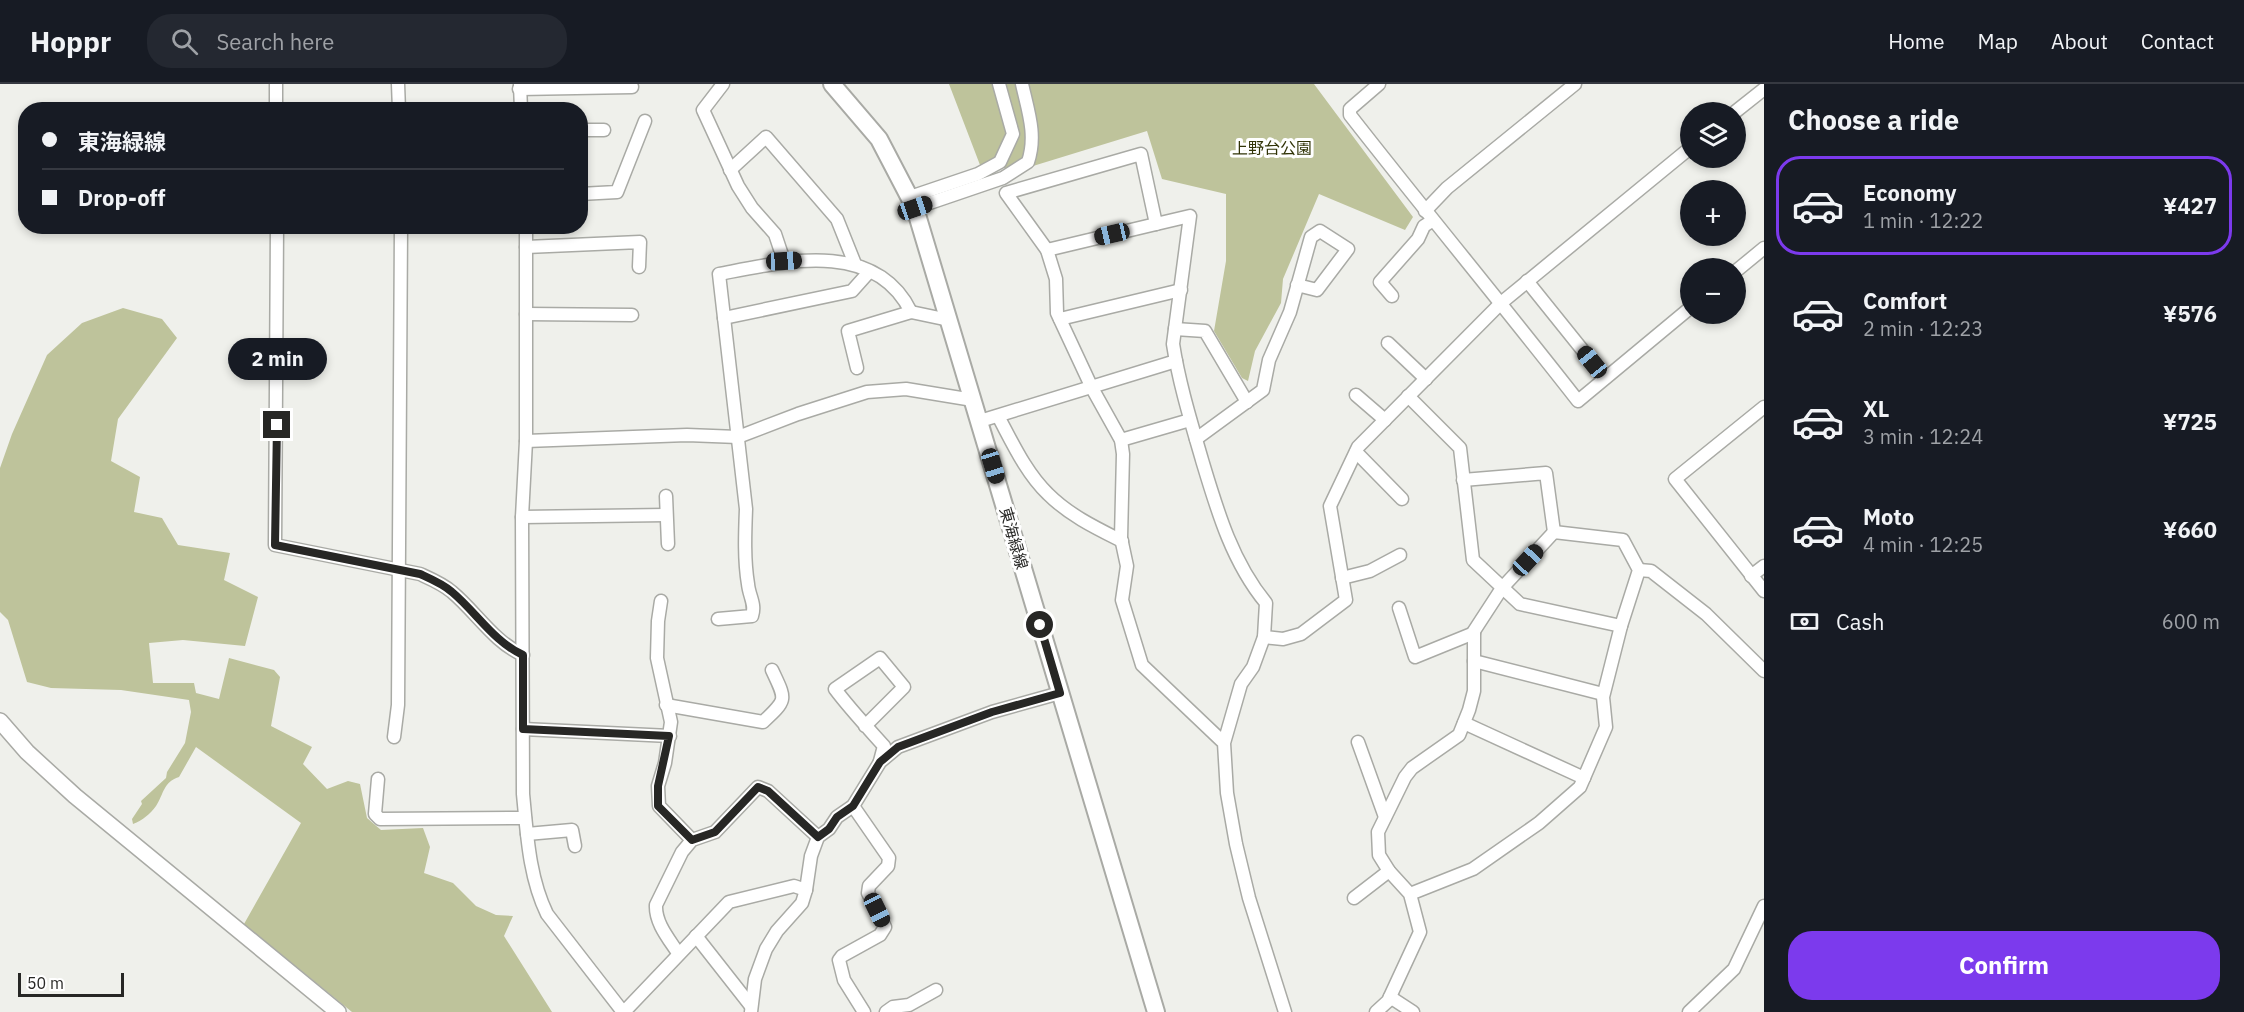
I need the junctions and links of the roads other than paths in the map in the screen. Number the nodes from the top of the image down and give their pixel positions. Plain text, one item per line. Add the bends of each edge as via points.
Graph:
1 (276, 84) edge
2 (398, 84) edge
3 (723, 84) edge
4 (832, 84) edge
5 (999, 84) edge
6 (1022, 84) edge
7 (1379, 84) edge
8 (1575, 84) edge
9 (520, 87) edge
10 (632, 87) dead end
11 (1764, 88) edge
12 (276, 102) edge
13 (399, 102) edge
14 (521, 102) edge
15 (1746, 103) edge
16 (645, 120) dead end
17 (588, 130) edge
18 (604, 130) dead end
19 (1680, 156) edge
20 (730, 170) junction
21 (588, 194) edge
22 (912, 202) junction
23 (1429, 216) junction
24 (1156, 224) junction
25 (276, 234) edge
26 (401, 234) edge
27 (526, 234) edge
28 (526, 247) junction
29 (1764, 248) edge
30 (1047, 250) junction
31 (784, 261) junction
32 (1746, 263) edge
33 (855, 264) junction
34 (639, 267) dead end
35 (869, 272) junction
36 (1527, 281) junction
37 (1297, 285) junction
38 (1180, 290) junction
39 (1392, 296) dead end
40 (1501, 303) junction
41 (911, 312) junction
42 (526, 314) junction
43 (632, 315) dead end
44 (1680, 316) edge
45 (724, 318) junction
46 (1060, 319) junction
47 (949, 320) junction
48 (1175, 329) junction
49 (1388, 343) dead end
50 (1176, 362) junction
51 (857, 368) dead end
52 (1605, 378) junction
53 (1426, 379) junction
54 (1092, 388) junction
55 (1356, 395) dead end
56 (1408, 396) junction
57 (973, 399) junction
58 (1247, 402) junction
59 (1764, 407) edge
60 (998, 416) junction
61 (1190, 420) junction
62 (1384, 420) junction
63 (980, 421) junction
64 (738, 436) junction
65 (1196, 439) junction
66 (1121, 440) junction
67 (526, 441) junction
68 (1356, 452) junction
69 (1463, 480) junction
70 (666, 496) dead end
71 (1402, 499) dead end
72 (666, 515) junction
73 (522, 517) junction
74 (1554, 531) junction
75 (1122, 541) junction
76 (668, 544) dead end
77 (1400, 555) dead end
78 (1764, 566) edge
79 (398, 570) junction
80 (1640, 570) junction
81 (1751, 576) junction
82 (1342, 578) junction
83 (1502, 588) junction
84 (1764, 591) edge
85 (661, 600) dead end
86 (1399, 608) dead end
87 (718, 619) dead end
88 (1621, 627) junction
89 (1474, 633) junction
90 (1264, 637) junction
91 (523, 655) junction
92 (1474, 661) junction
93 (772, 670) dead end
94 (1764, 671) edge
95 (1060, 693) junction
96 (1603, 694) junction
97 (666, 705) junction
98 (0, 721) edge
99 (1464, 723) junction
100 (865, 726) junction
101 (523, 729) junction
102 (394, 736) dead end
103 (669, 736) junction
104 (1358, 742) dead end
105 (1224, 743) junction
106 (880, 762) junction
107 (1584, 778) junction
108 (378, 779) dead end
109 (853, 806) junction
110 (1385, 817) junction
111 (525, 818) junction
112 (527, 834) junction
113 (818, 837) junction
114 (692, 840) junction
115 (575, 846) dead end
116 (1389, 871) junction
117 (806, 890) junction
118 (1410, 894) junction
119 (1354, 898) dead end
120 (1764, 906) edge
121 (696, 936) junction
122 (678, 953) junction
123 (936, 990) dead end
124 (1390, 997) junction
125 (751, 1009) edge
126 (338, 1012) edge
127 (623, 1012) edge
128 (864, 1012) edge
129 (886, 1012) edge
130 (1156, 1012) edge
131 (1285, 1012) edge
132 (1376, 1012) edge
133 (1413, 1012) edge
134 (1689, 1012) edge

1 - 12 street
2 - 13 street
3 - 20 street via 703,110
4 - 22 main road, 東海緑線 via 879,139
5 - 22 street via 1013,134 1000,162
6 - 22 street via 1033,130 1028,162 1004,178
7 - 23 street via 1350,109 1350,115
8 - 23 street via 1447,188
9 - 10 street
9 - 14 street
11 - 15 street
16 - 21 street via 617,192
17 - 18 street
19 - 36 street
20 - 31 street via 752,208 775,234
20 - 33 street via 766,137 837,219
22 - 47 main road, 東海緑線
23 - 39 street via 1418,239 1380,282
23 - 40 street
24 - 30 street
24 - 30 street via 1141,154 1006,193
24 - 38 street via 1190,216
25 - 79 street via 275,545
26 - 79 street
27 - 28 street
28 - 34 street via 640,242
28 - 42 street
29 - 32 street
30 - 46 street via 1056,279
31 - 33 street
31 - 45 street via 719,274
33 - 35 street
35 - 41 street via 887,281 905,299
35 - 45 street via 852,291
36 - 40 street
36 - 52 street
37 - 37 street via 1311,237 1320,231 1348,249 1317,290
37 - 58 street via 1269,360 1263,390
38 - 46 street
38 - 48 street
40 - 52 street via 1578,401
40 - 53 street
41 - 47 street
41 - 51 street via 848,331
42 - 43 street
42 - 67 street
44 - 52 street
45 - 64 street
46 - 54 street
47 - 57 main road, 東海緑線
48 - 50 street
48 - 58 street via 1206,331
49 - 53 street
50 - 54 street
50 - 61 street
53 - 56 street
54 - 60 street
54 - 66 street
55 - 62 street
56 - 62 street
56 - 69 street via 1460,448
57 - 63 main road, 東海緑線
57 - 64 street via 906,389 867,392
58 - 65 street
59 - 81 street via 1675,479
60 - 63 street
60 - 75 street via 1024,464 1047,494 1086,523
61 - 65 street
61 - 66 street
62 - 68 street
63 - 95 main road, 東海緑線
64 - 67 street
64 - 87 street via 746,509 748,585 755,609 752,616
65 - 90 street via 1221,522 1252,586 1266,603
66 - 75 street
67 - 73 street
68 - 71 street
68 - 82 street via 1330,506
69 - 74 street via 1546,473
69 - 83 street via 1473,560
70 - 72 street
72 - 73 street
72 - 76 street
73 - 91 street
74 - 80 street via 1623,540
74 - 83 street
75 - 105 street via 1127,566 1122,600 1142,665
77 - 82 street via 1370,571
78 - 81 street
79 - 91 street via 420,574 454,593 506,645
79 - 102 street via 398,705
80 - 88 street
80 - 94 street via 1651,571 1706,614
81 - 84 street
82 - 90 street via 1346,600 1301,634 1283,639
83 - 88 street via 1520,604
83 - 89 street
85 - 97 street via 657,658
86 - 89 street via 1415,657
88 - 96 street
89 - 92 street
90 - 105 street via 1253,667 1241,684
91 - 101 street
92 - 96 street
92 - 99 street via 1474,691
93 - 97 street via 784,695 781,705 763,722
95 - 106 street via 992,712 898,747
95 - 130 main road, 東海緑線
96 - 107 street via 1606,727
97 - 103 street via 671,722
98 - 126 street via 75,796
99 - 107 street
99 - 110 street via 1459,735 1412,768
100 - 100 street via 835,689 880,658 904,687
100 - 106 street via 884,746
101 - 103 street
101 - 111 street
103 - 114 street via 658,786 658,806
104 - 110 street
105 - 131 street via 1236,844
106 - 109 street
107 - 118 street via 1580,787 1539,823 1482,863
108 - 111 street via 375,814 380,819
109 - 113 street
109 - 128 street via 888,858 888,866 869,886 868,893 885,927 880,935 838,960 844,980
110 - 116 street via 1378,843 1379,855
111 - 112 street
112 - 115 street via 573,830
112 - 127 street via 540,899 547,914
113 - 114 street via 768,791 758,787 715,832
113 - 117 street
114 - 122 street via 656,905 660,923
116 - 118 street
116 - 119 street
117 - 121 street via 794,886 729,902
117 - 125 street via 802,903 765,950 755,979
118 - 124 street via 1420,932
120 - 134 street via 1734,969
121 - 122 street
121 - 125 street
122 - 127 street
123 - 129 street
124 - 132 street
124 - 133 street

